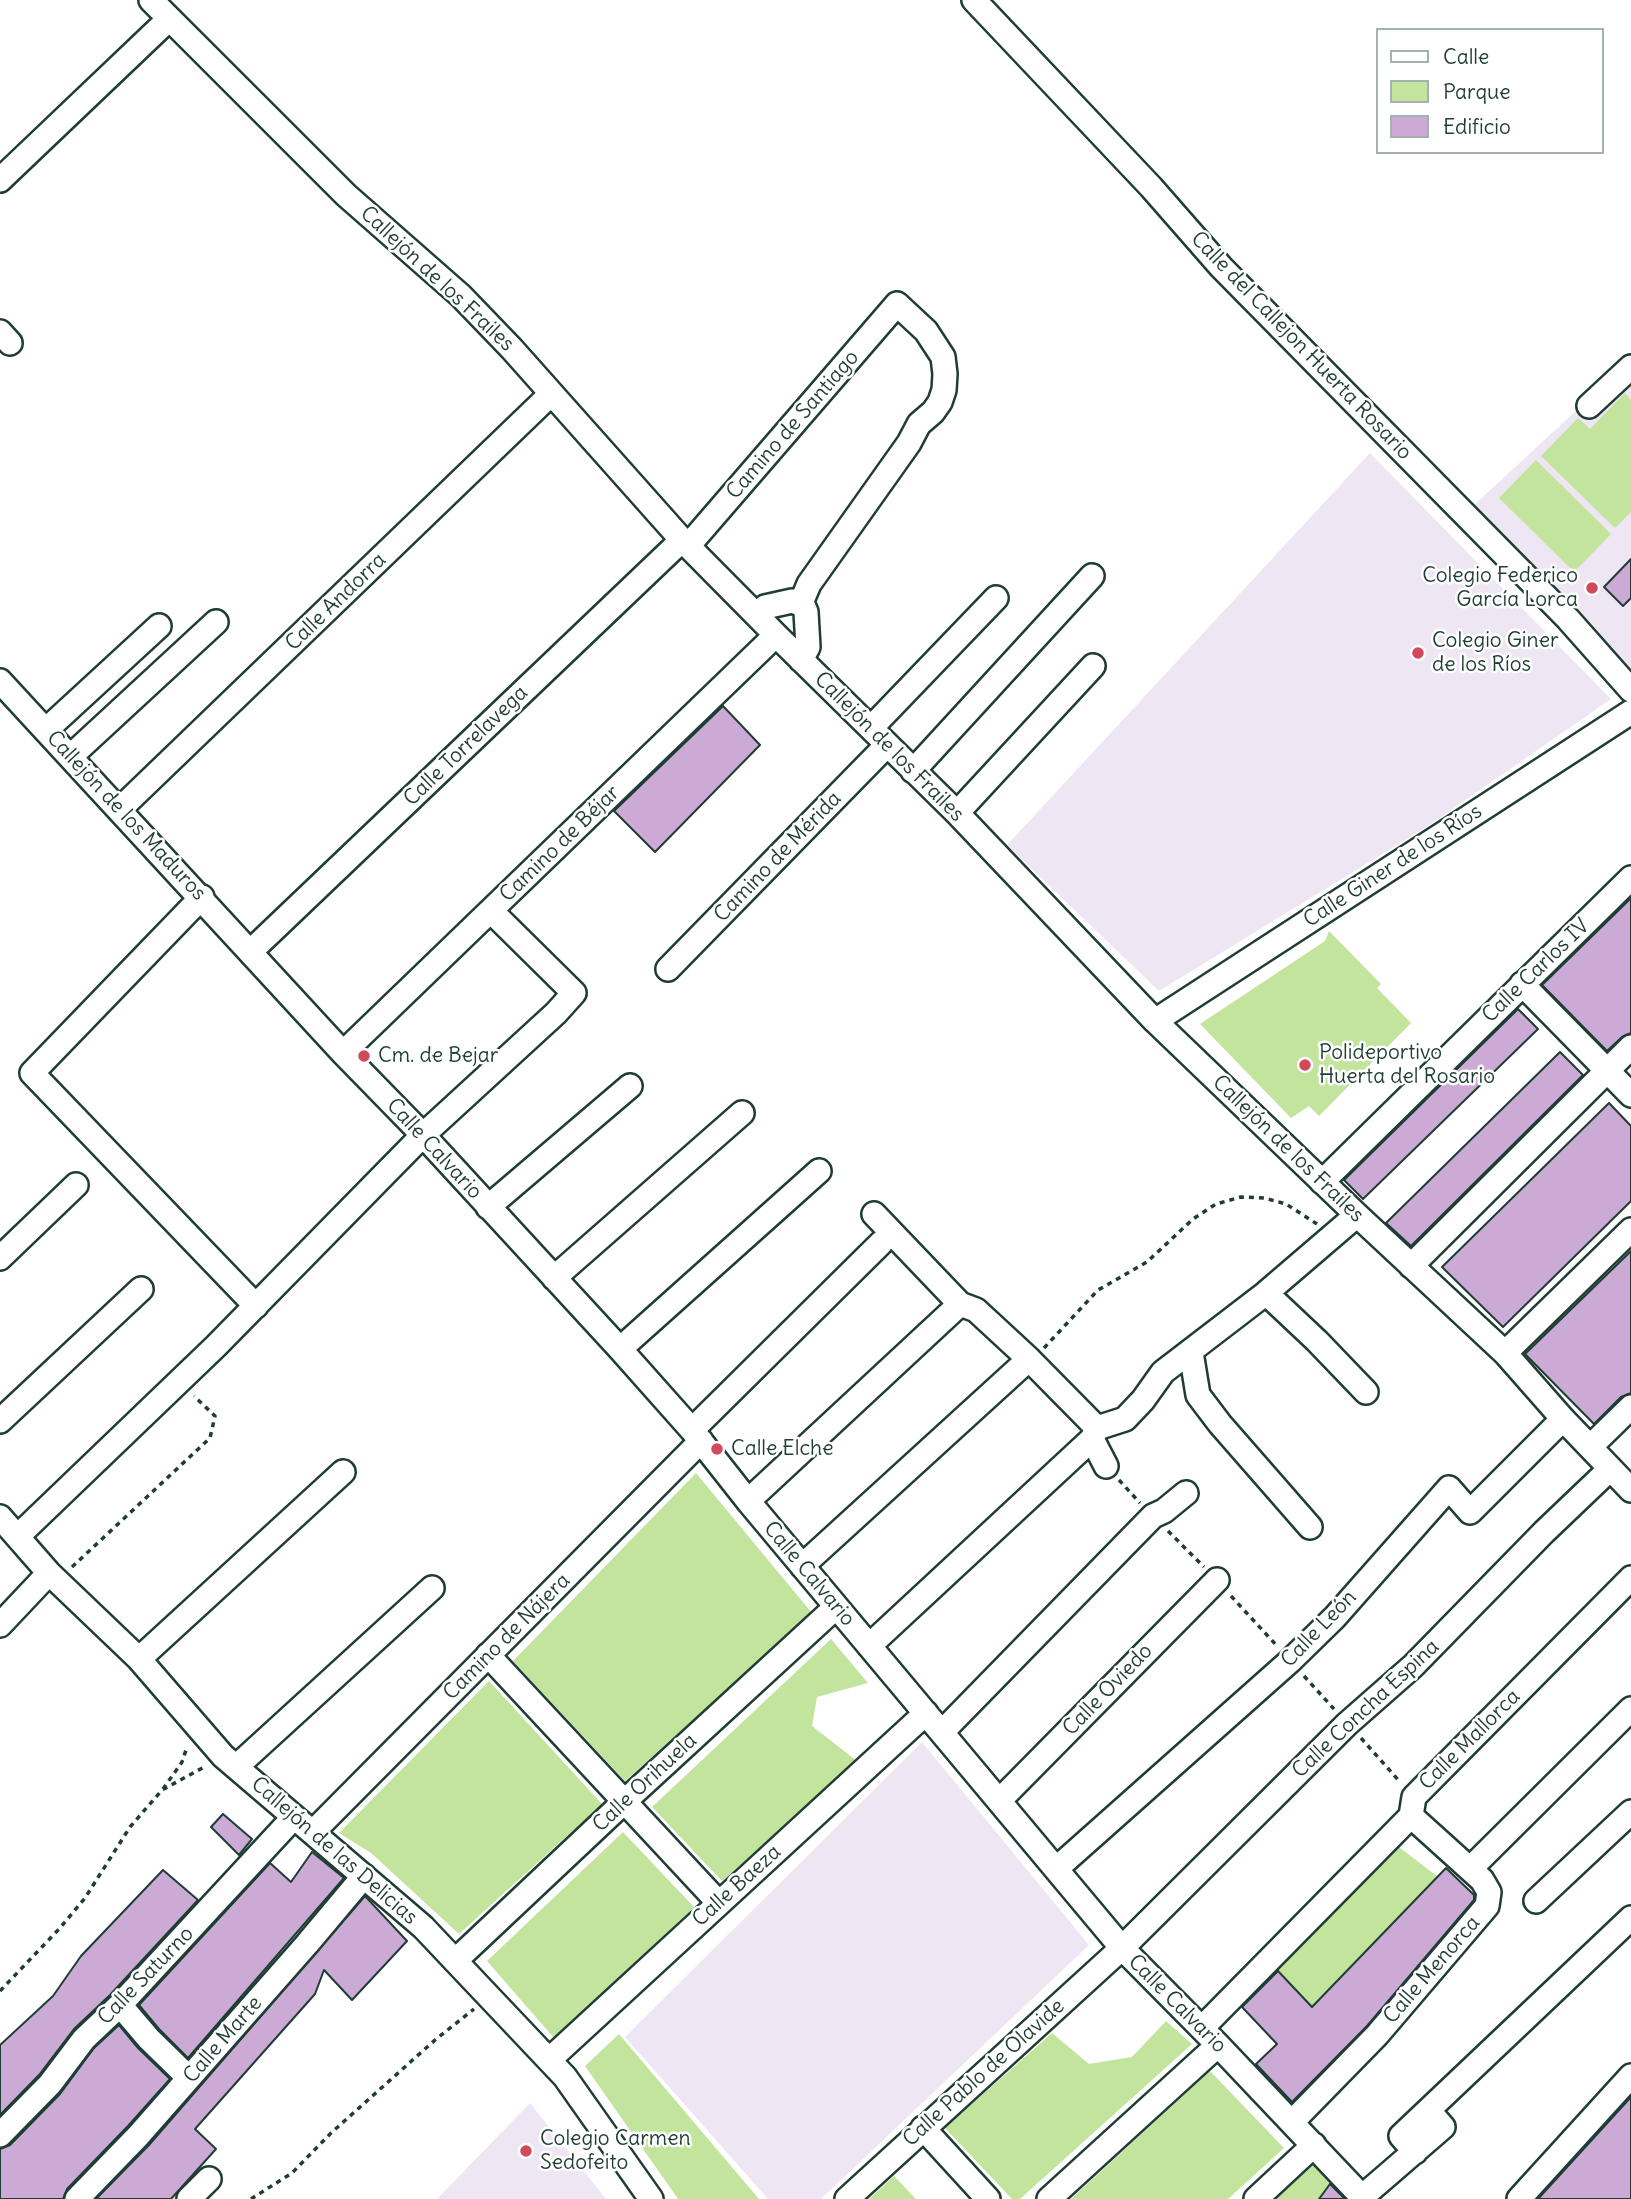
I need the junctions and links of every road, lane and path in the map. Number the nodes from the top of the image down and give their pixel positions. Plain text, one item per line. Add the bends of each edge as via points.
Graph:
1 (151, 0) edge
2 (974, 0) edge
3 (169, 19) junction
4 (0, 180) edge
5 (1631, 367) edge
6 (551, 394) junction
7 (1589, 406) dead end
8 (685, 543) junction
9 (1092, 576) dead end
10 (996, 598) dead end
11 (801, 604) junction
12 (756, 614) junction
13 (215, 622) dead end
14 (159, 626) dead end
15 (776, 635) junction
16 (801, 660) junction
17 (1093, 666) dead end
18 (0, 681) edge
19 (1631, 690) edge
20 (1631, 712) edge
21 (871, 728) junction
22 (46, 730) junction
23 (887, 745) junction
24 (71, 756) junction
25 (914, 771) junction
26 (120, 810) junction
27 (957, 813) junction
28 (1631, 878) edge
29 (202, 897) junction
30 (491, 911) junction
31 (250, 952) junction
32 (668, 969) dead end
33 (1522, 984) junction
34 (1155, 1021) junction
35 (1631, 1047) edge
36 (343, 1053) junction
37 (1607, 1070) junction
38 (630, 1086) dead end
39 (1631, 1095) edge
40 (742, 1113) dead end
41 (423, 1135) junction
42 (819, 1171) dead end
43 (1322, 1182) junction
44 (76, 1185) dead end
45 (488, 1207) junction
46 (874, 1214) dead end
47 (1357, 1215) junction
48 (1631, 1230) edge
49 (1332, 1236) junction
50 (881, 1243) dead end
51 (0, 1258) edge
52 (1411, 1266) junction
53 (554, 1278) junction
54 (141, 1289) dead end
55 (1266, 1293) junction
56 (960, 1304) junction
57 (256, 1306) junction
58 (620, 1349) junction
59 (1191, 1352) junction
60 (1505, 1353) junction
61 (1029, 1359) junction
62 (179, 1381) junction
63 (1366, 1392) dead end
64 (1631, 1407) edge
65 (1563, 1419) junction
66 (0, 1421) edge
67 (1095, 1433) junction
68 (697, 1436) junction
69 (1590, 1447) junction
70 (1105, 1466) dead end
71 (1610, 1469) junction
72 (343, 1472) dead end
73 (1631, 1490) edge
74 (1186, 1493) dead end
75 (748, 1501) junction
76 (0, 1517) edge
77 (1310, 1527) dead end
78 (18, 1536) junction
79 (802, 1566) junction
80 (53, 1576) junction
81 (1631, 1578) edge
82 (1217, 1580) dead end
83 (432, 1587) dead end
84 (836, 1607) junction
85 (0, 1625) edge
86 (869, 1646) junction
87 (488, 1655) junction
88 (139, 1659) junction
89 (1631, 1709) edge
90 (926, 1713) junction
91 (187, 1715) junction
92 (1347, 1724) junction
93 (942, 1732) junction
94 (230, 1761) junction
95 (162, 1790) junction
96 (625, 1801) junction
97 (999, 1801) junction
98 (1413, 1807) junction
99 (1631, 1812) edge
100 (294, 1817) junction
101 (313, 1832) junction
102 (1471, 1868) junction
103 (1056, 1869) junction
104 (364, 1876) junction
105 (1536, 1901) dead end
106 (718, 1902) junction
107 (1631, 1917) edge
108 (1122, 1948) junction
109 (455, 1961) junction
110 (0, 1991) edge
111 (487, 1995) junction
112 (121, 2005) junction
113 (1202, 2028) junction
114 (1218, 2045) junction
115 (549, 2060) junction
116 (1631, 2076) edge
117 (189, 2078) junction
118 (1292, 2122) junction
119 (923, 2129) junction
120 (0, 2136) edge
121 (1314, 2145) junction
122 (209, 2179) dead end
123 (1363, 2198) edge
124 (77, 2199) edge
125 (189, 2199) edge
126 (251, 2199) edge
127 (651, 2199) edge
128 (847, 2199) edge
129 (988, 2199) edge
130 (1049, 2199) edge
131 (1256, 2199) edge
132 (1519, 2199) edge

1 - 3 street, Callejón de los Frailes
2 - 19 street, Calle del Callejon Huerta Rosario via 1221,267 1568,619
3 - 4 street
3 - 6 street, Callejón de los Frailes via 346,195 461,296
5 - 7 street
6 - 8 street, Callejón de los Frailes
6 - 26 street, Calle Andorra
8 - 11 street, Camino de Santiago via 897,304 926,331 943,357 944,390 940,402 919,424 809,584
8 - 12 street, Callejón de los Frailes
8 - 31 street, Calle Torrelavega
9 - 25 street
10 - 21 street
11 - 12 street via 792,601 765,607
11 - 16 street via 806,612 808,647
12 - 15 street, Callejón de los Frailes
13 - 24 street
14 - 22 street
15 - 16 street, Callejón de los Frailes
15 - 30 street, Camino de Béjar
16 - 21 street, Callejón de los Frailes
17 - 27 street
18 - 22 street, Callejón de los Maduros
20 - 34 street, Calle Giner de los Ríos
21 - 23 street, Callejón de los Frailes
22 - 24 street, Callejón de los Maduros
23 - 25 street, Callejón de los Frailes
23 - 32 street, Camino de Mérida
24 - 26 street, Callejón de los Maduros
25 - 27 street, Callejón de los Frailes
26 - 29 street, Callejón de los Maduros
27 - 34 street, Callejón de los Frailes
28 - 33 street, Calle Carlos IV
29 - 31 street, Callejón de los Maduros
29 - 57 street via 32,1073
30 - 36 street, Camino de Béjar
30 - 41 street via 574,993
31 - 36 street, Calle Calvario
33 - 37 street
33 - 43 street, Calle Carlos IV
34 - 43 street, Callejón de los Frailes
35 - 37 street
36 - 41 street, Calle Calvario
37 - 39 street
37 - 52 street
38 - 45 street
40 - 53 street
41 - 45 street, Calle Calvario
41 - 57 street
42 - 58 street
43 - 47 street, Callejón de los Frailes
44 - 51 street
45 - 53 street, Calle Calvario
46 - 56 street
47 - 49 street
47 - 52 street, Callejón de los Frailes
48 - 60 street
49 - 55 street
49 - 61 path via 1275,1200 1241,1197 1216,1204 1147,1262 1098,1290
50 - 68 street, Camino de Nájera
52 - 60 street, Callejón de los Frailes
53 - 58 street, Calle Calvario
54 - 66 street
55 - 59 street
55 - 63 street
56 - 61 street via 976,1310
56 - 75 street
57 - 62 street
58 - 68 street, Calle Calvario
59 - 67 street via 1163,1372 1125,1419
59 - 77 street via 1198,1395
60 - 65 street, Callejón de los Frailes
61 - 67 street
61 - 79 street
62 - 78 street
62 - 80 path via 215,1416 210,1438
64 - 69 street
65 - 69 street, Callejón de los Frailes
65 - 103 street, Calle León via 1470,1512 1449,1488 1290,1661
67 - 70 street
67 - 86 street
68 - 75 street, Calle Calvario
68 - 87 street, Camino de Nájera
69 - 71 street, Callejón de los Frailes
71 - 73 street, Callejón de los Frailes
71 - 92 street, Calle Concha Espina via 1413,1666
72 - 88 street
74 - 93 street via 1153,1516
75 - 79 street, Calle Calvario
76 - 78 street, Callejón de las Delicias
78 - 80 street, Callejón de las Delicias
79 - 84 street, Calle Calvario
80 - 85 street
80 - 88 street, Callejón de las Delicias
81 - 98 street, Calle Mallorca
82 - 97 street, Calle Oviedo
83 - 94 street
84 - 86 street, Calle Calvario
84 - 96 street, Calle Orihuela
86 - 90 street, Calle Calvario
87 - 96 street
87 - 101 street, Camino de Nájera
88 - 91 street, Callejón de las Delicias
89 - 102 street
90 - 93 street, Calle Calvario
90 - 106 street, Calle Baeza
91 - 94 street, Callejón de las Delicias
91 - 95 path via 188,1746
92 - 98 path
92 - 108 street, Calle Concha Espina
93 - 97 street, Calle Calvario
94 - 95 path
94 - 100 street, Callejón de las Delicias
95 - 110 path via 130,1827 85,1898
96 - 106 street
96 - 109 street, Calle Orihuela
97 - 103 street, Calle Calvario
98 - 102 street, Calle Menorca
98 - 113 street, Calle Mallorca
99 - 105 street
100 - 101 street, Callejón de las Delicias
100 - 112 street, Calle Saturno
101 - 104 street, Callejón de las Delicias
102 - 118 street, Calle Menorca via 1489,1892 1487,1906 1377,2035
103 - 108 street, Calle Calvario
104 - 109 street, Callejón de las Delicias
104 - 117 street, Calle Marte
106 - 115 street, Calle Baeza
107 - 123 street via 1401,2136 1415,2152
108 - 113 street, Calle Calvario
108 - 119 street, Calle Pablo de Olavide
109 - 111 street, Callejón de las Delicias
111 - 115 street, Callejón de las Delicias
111 - 126 path via 292,2173
112 - 117 street
112 - 120 street, Calle Saturno via 84,2039 50,2084
113 - 114 street, Calle Calvario
114 - 118 street, Calle Calvario
114 - 130 street
115 - 127 street, Callejón de las Delicias
116 - 132 street
117 - 124 street, Calle Marte
118 - 121 street, Calle Calvario
119 - 128 street, Calle Pablo de Olavide
119 - 129 street
121 - 123 street, Calle Calvario
121 - 131 street
122 - 125 street

